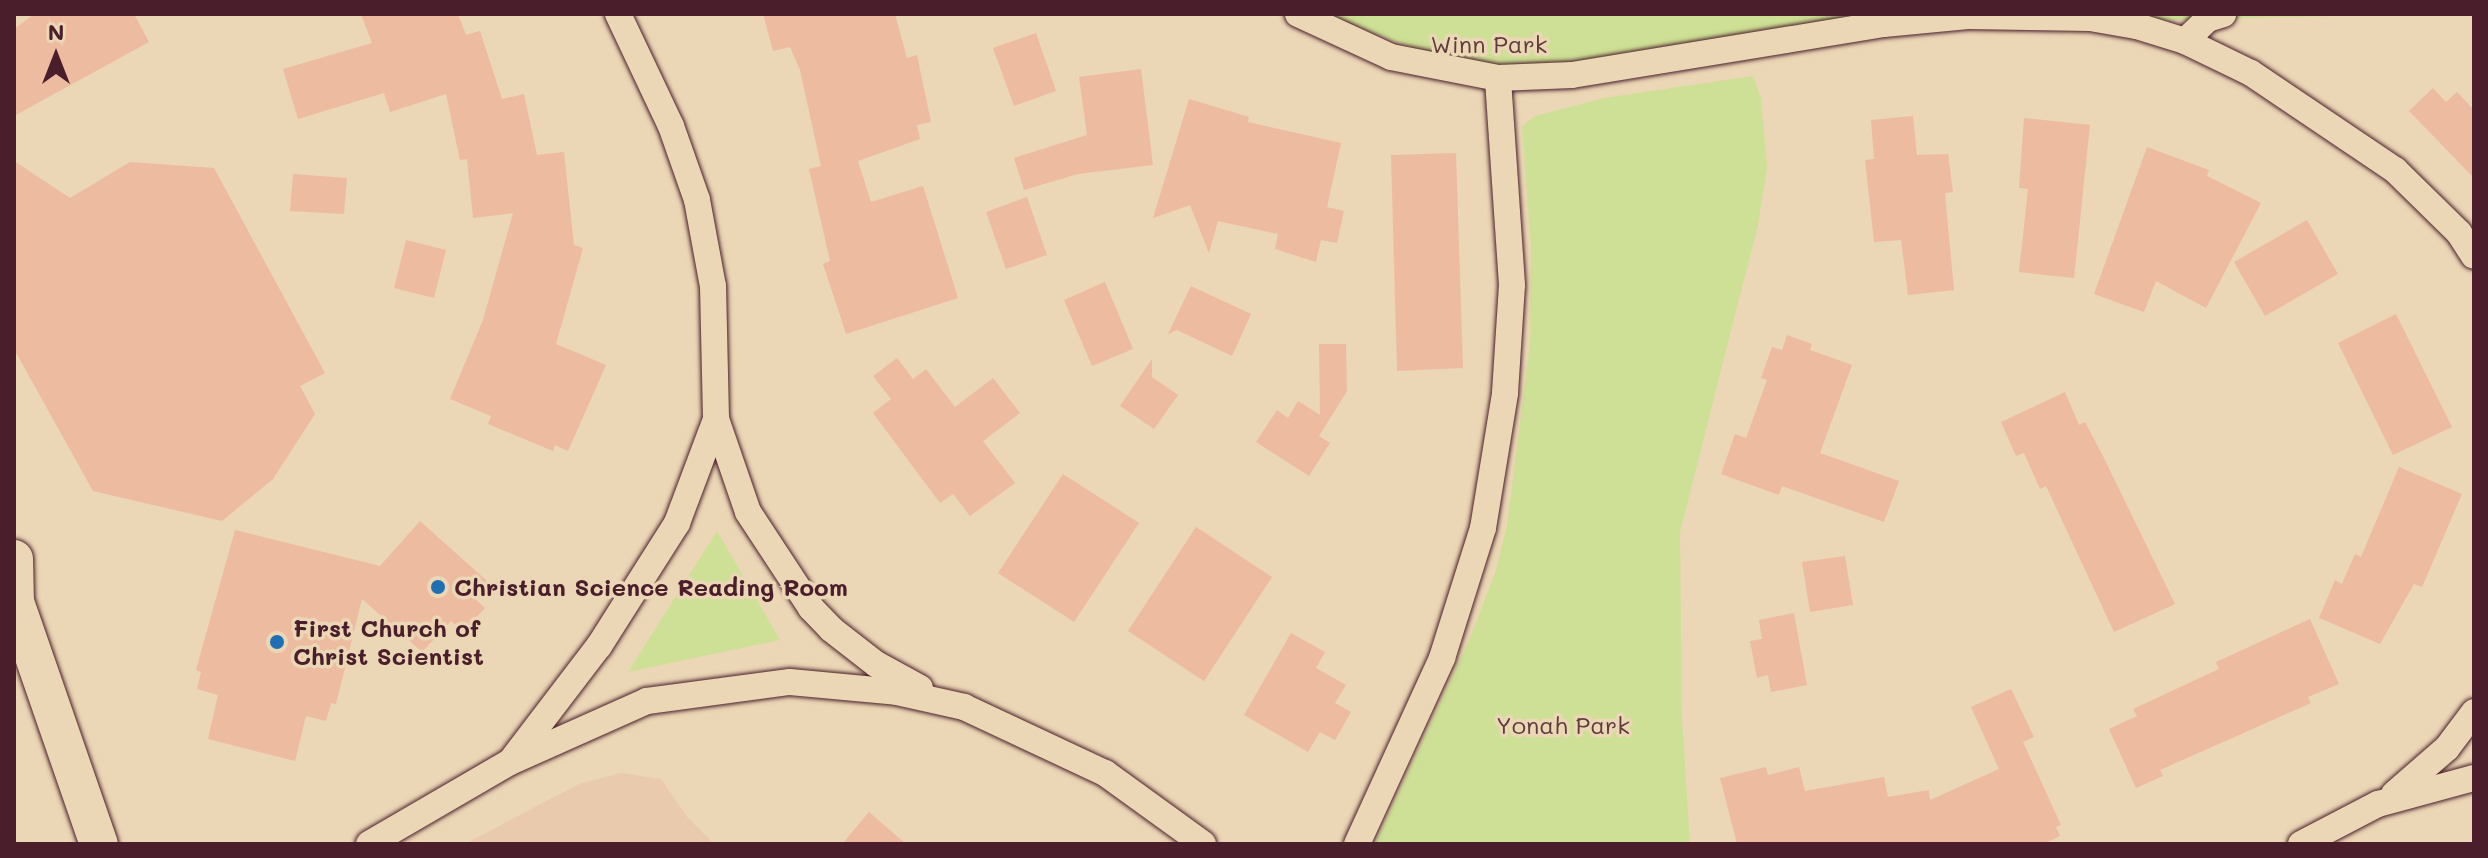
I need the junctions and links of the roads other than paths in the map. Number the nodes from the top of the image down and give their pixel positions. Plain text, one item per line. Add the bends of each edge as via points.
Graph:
1 (618, 14) edge
2 (1298, 14) edge
3 (2223, 14) edge
4 (2185, 41) junction
5 (1498, 78) junction
6 (2474, 256) edge
7 (716, 419) junction
8 (14, 559) edge
9 (14, 601) edge
10 (964, 707) junction
11 (2474, 712) edge
12 (510, 762) junction
13 (2474, 778) edge
14 (2378, 804) junction
15 (99, 844) edge
16 (369, 844) edge
17 (1203, 844) edge
18 (1357, 844) edge
19 (2301, 844) edge

1 - 7 street via 671,126 697,200 713,286
2 - 5 street via 1391,57
3 - 4 street via 2208,19
4 - 5 street via 2090,18 1968,16 1884,24 1572,75
4 - 6 street via 2251,73 2395,170 2459,233
5 - 18 street via 1512,285 1505,393 1483,528 1442,658
7 - 10 street via 748,512 811,608 876,664
7 - 12 street via 677,523 599,646
8 - 9 main road
9 - 15 main road
10 - 12 street via 840,684 748,684 647,701
10 - 17 street via 1105,773
11 - 14 street via 2422,772
12 - 16 street
13 - 14 street
14 - 19 street

